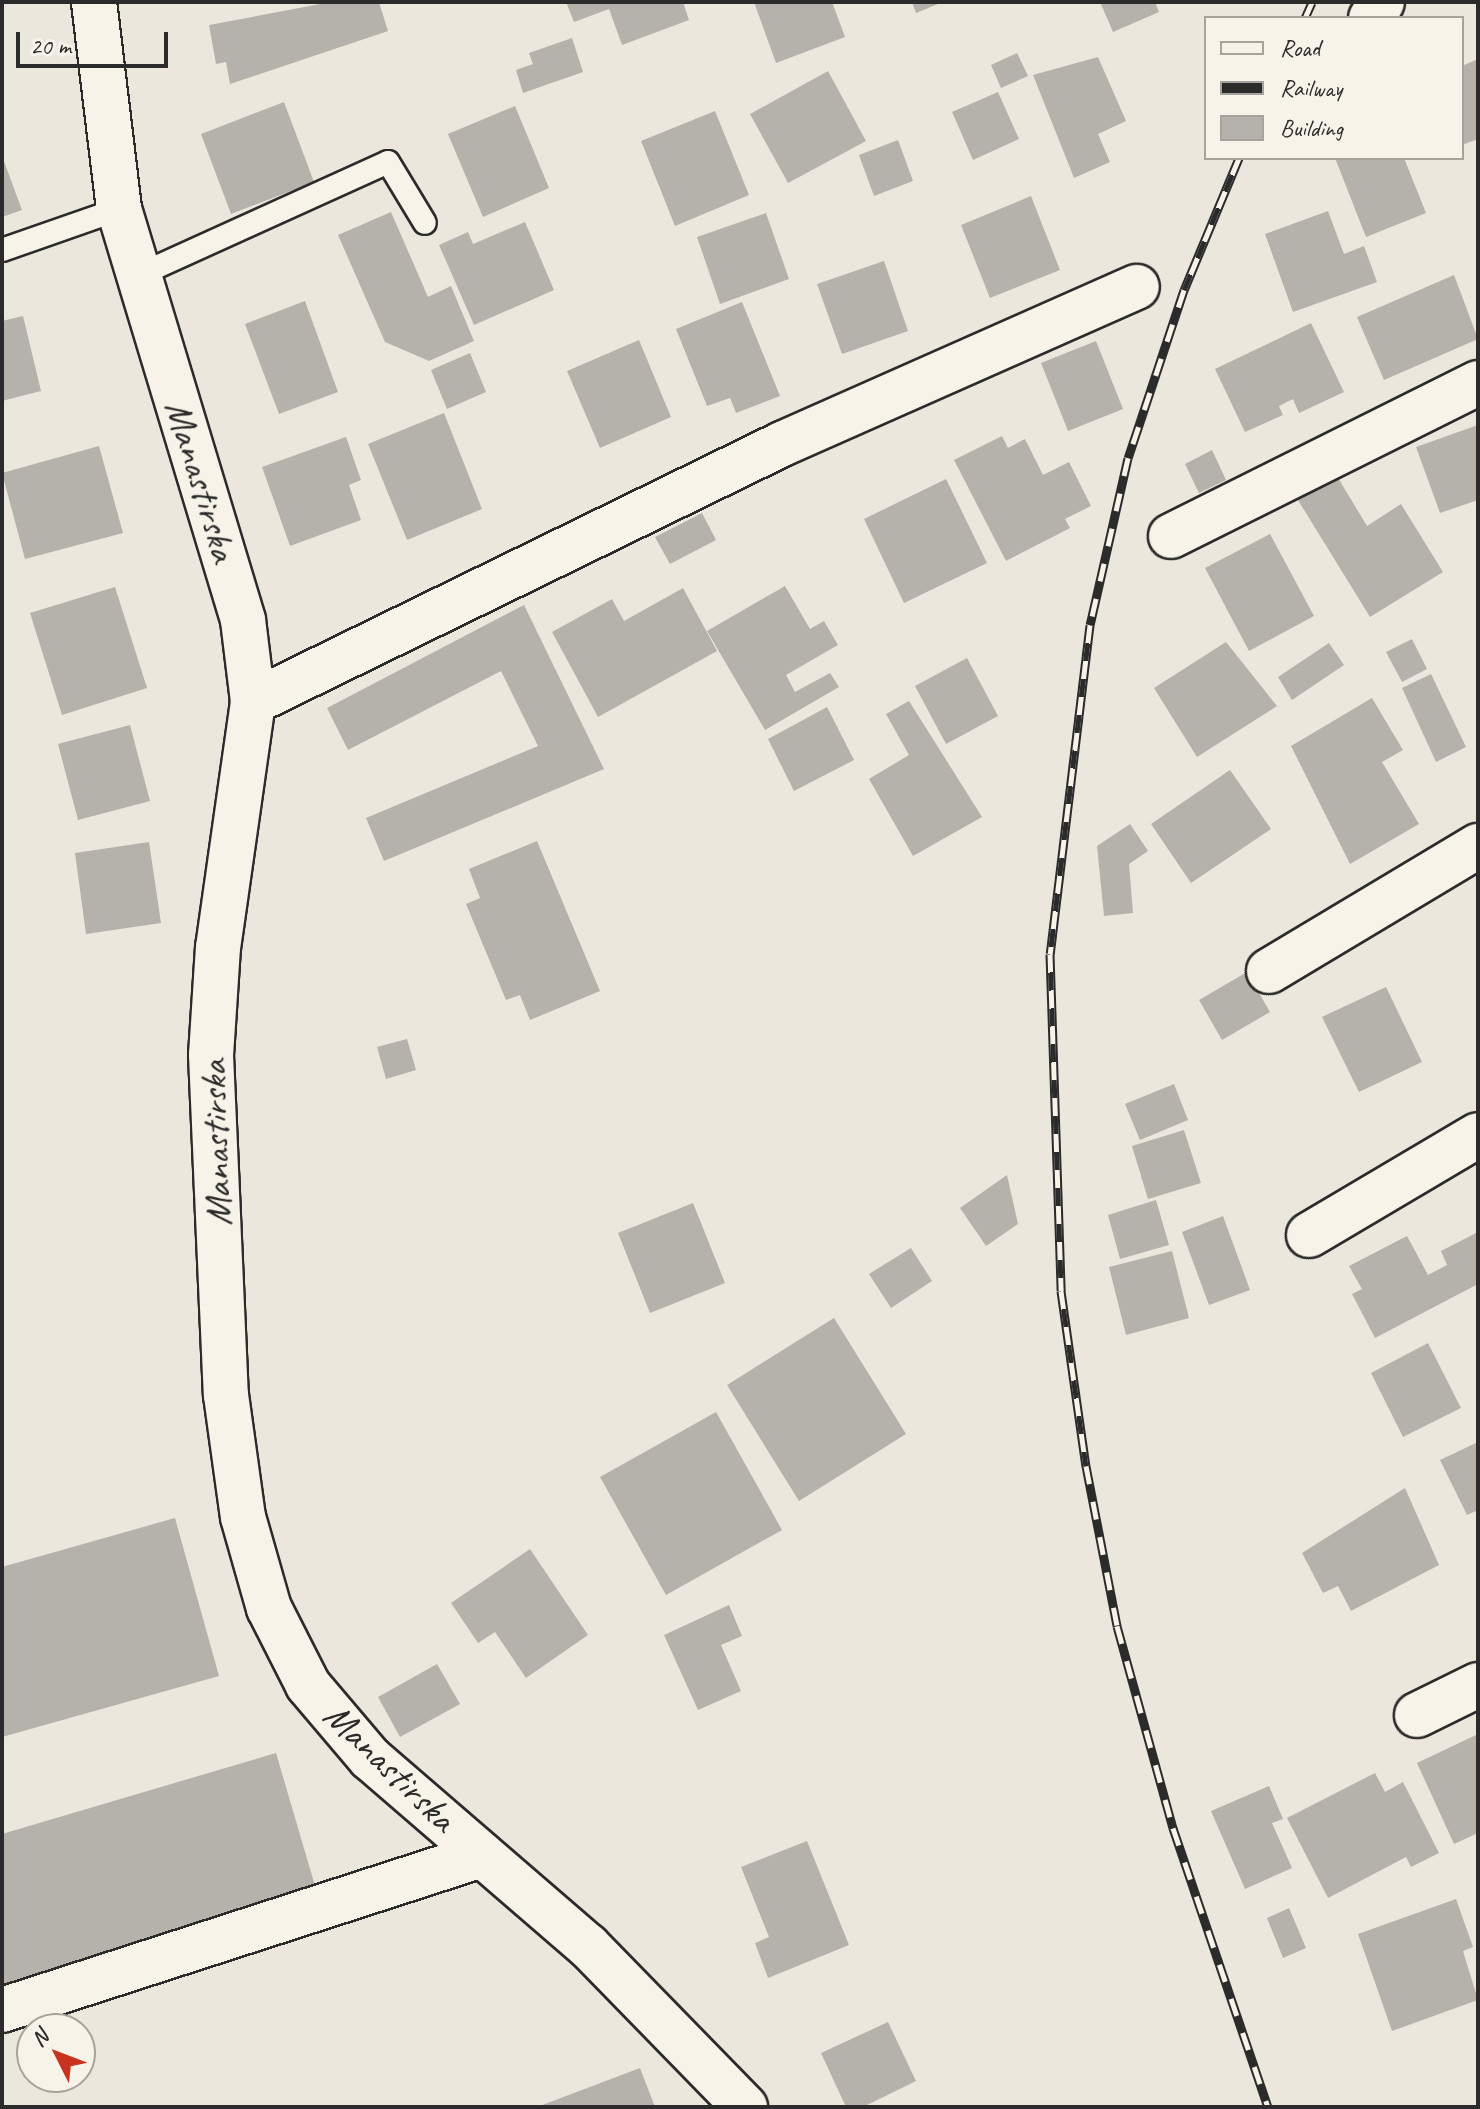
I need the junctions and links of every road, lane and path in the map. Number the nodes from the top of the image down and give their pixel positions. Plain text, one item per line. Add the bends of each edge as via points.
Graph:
1 (94, 2) edge
2 (119, 209) junction
3 (425, 223) dead end
4 (2, 250) edge
5 (139, 275) junction
6 (1137, 287) dead end
7 (1478, 383) edge
8 (1171, 536) dead end
9 (253, 702) junction
10 (1478, 846) edge
11 (1269, 971) dead end
12 (1478, 1135) edge
13 (1309, 1235) dead end
14 (1478, 1685) edge
15 (1417, 1715) dead end
16 (482, 1855) junction
17 (2, 2010) edge
18 (745, 2107) edge

1 - 2 street, Manastirska
2 - 4 lane
2 - 5 street, Manastirska
3 - 5 lane via 388,162
5 - 9 street, Manastirska via 243,620
6 - 9 street via 782,444
7 - 8 street
9 - 16 street, Manastirska via 218,947 211,1055 226,1395 243,1517 269,1608 308,1685 370,1758
10 - 11 street
12 - 13 street
14 - 15 street
16 - 17 street
16 - 18 street, Manastirska via 588,1946

